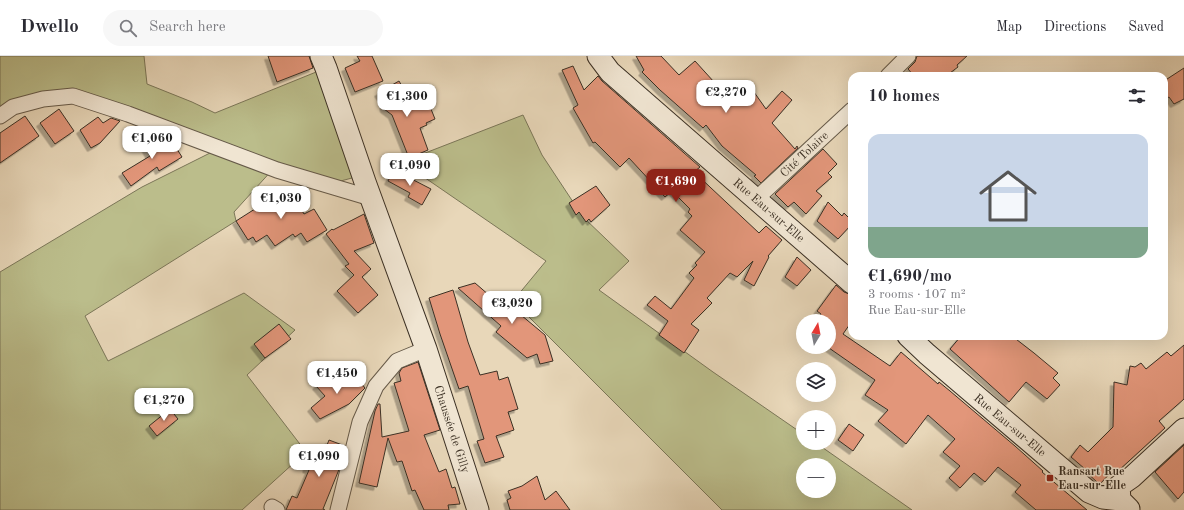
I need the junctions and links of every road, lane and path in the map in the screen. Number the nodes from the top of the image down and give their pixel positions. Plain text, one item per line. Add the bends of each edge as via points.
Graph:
1 (321, 56) edge
2 (598, 56) edge
3 (908, 56) edge
4 (892, 72) edge
5 (848, 114) edge
6 (0, 116) edge
7 (371, 198) junction
8 (756, 199) junction
9 (848, 280) edge
10 (912, 340) edge
11 (426, 349) junction
12 (1184, 429) edge
13 (1124, 505) edge
14 (338, 510) edge
15 (478, 510) edge

1 - 7 street, Chaussée de Gilly
2 - 8 street, Rue Eau-sur-Elle via 610,72
3 - 4 street
5 - 8 street, Cité Tolaire
6 - 7 street via 13,107 43,99 74,96 277,170
7 - 11 street, Chaussée de Gilly
8 - 9 street, Rue Eau-sur-Elle
10 - 13 street, Rue Eau-sur-Elle via 1089,492
11 - 14 street via 397,361 376,386 360,422
11 - 15 street, Chaussée de Gilly
12 - 13 street via 1119,486

